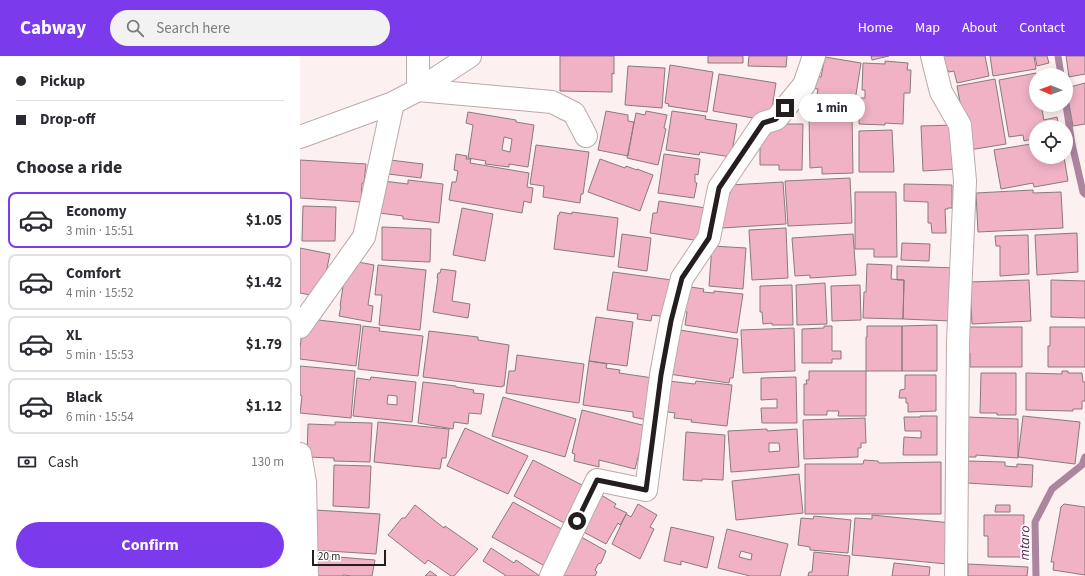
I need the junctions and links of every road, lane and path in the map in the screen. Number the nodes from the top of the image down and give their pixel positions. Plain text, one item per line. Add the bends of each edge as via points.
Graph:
1 (418, 56) edge
2 (470, 56) edge
3 (814, 56) edge
4 (932, 56) edge
5 (418, 90) junction
6 (393, 103) junction
7 (586, 136) dead end
8 (300, 137) edge
9 (300, 327) edge
10 (300, 454) edge
11 (307, 576) edge
12 (551, 576) edge
13 (956, 576) edge

1 - 5 street
2 - 5 street
3 - 12 street via 804,85 776,119 763,123 719,188 709,238 682,278 661,375 646,490 597,480
4 - 13 street via 941,92 960,126 965,181 958,342
5 - 6 street
5 - 7 street via 552,102 574,113
6 - 8 street
6 - 9 street via 364,237
10 - 11 street via 305,482

